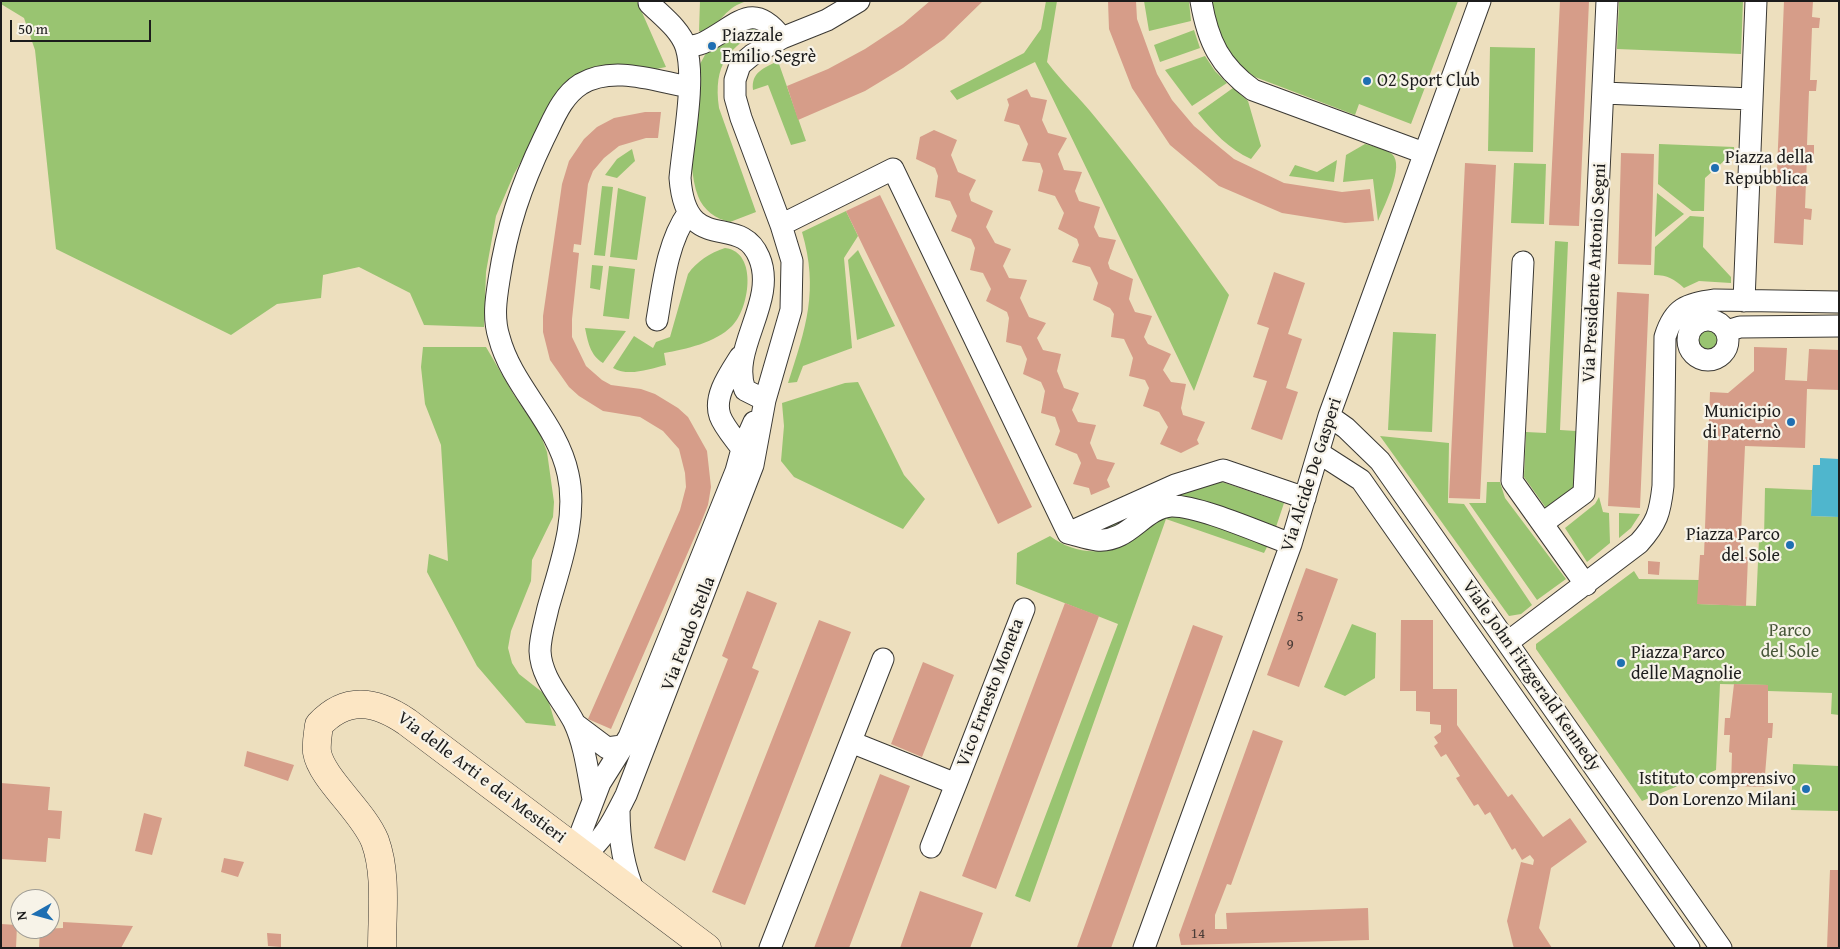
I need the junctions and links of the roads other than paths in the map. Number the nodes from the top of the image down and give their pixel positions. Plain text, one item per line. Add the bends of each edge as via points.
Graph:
1 (859, 1) edge
2 (1201, 1) edge
3 (1480, 1) edge
4 (1607, 1) edge
5 (1756, 1) edge
6 (649, 4) dead end
7 (782, 38) junction
8 (686, 48) junction
9 (689, 87) junction
10 (1603, 93) junction
11 (1752, 99) junction
12 (1424, 153) junction
13 (688, 213) junction
14 (781, 224) junction
15 (1523, 262) dead end
16 (1744, 301) junction
17 (1839, 302) edge
18 (656, 320) dead end
19 (1839, 326) edge
20 (1727, 331) dead end
21 (747, 346) junction
22 (765, 400) junction
23 (1329, 416) junction
24 (742, 449) junction
25 (1319, 453) junction
26 (1306, 498) junction
27 (1542, 523) junction
28 (1068, 532) junction
29 (1291, 544) junction
30 (1586, 585) junction
31 (1024, 609) dead end
32 (1508, 642) junction
33 (883, 659) dead end
34 (575, 724) junction
35 (851, 742) junction
36 (622, 746) junction
37 (956, 784) junction
38 (594, 799) junction
39 (616, 814) junction
40 (931, 847) dead end
41 (580, 852) junction
42 (635, 894) junction
43 (382, 948) edge
44 (707, 948) edge
45 (770, 948) edge
46 (1144, 948) edge
47 (1689, 948) edge
48 (1722, 948) edge

1 - 7 street, Via Feudo Stella via 827,20
2 - 12 street via 1211,44 1235,77 1254,90
3 - 12 street, Via Alcide De Gasperi
4 - 10 street, Via Presidente Antonio Segni
5 - 11 street
6 - 8 street via 668,21
7 - 8 street via 774,21 755,8 741,12 705,42
7 - 14 street, Via Feudo Stella via 740,65 735,80 735,97 741,118
8 - 9 street
9 - 13 street via 680,178
9 - 34 street via 618,74 582,83 569,93 531,166 510,219 502,257 495,308 498,336 509,365 559,445 568,474 567,541 543,626 540,650 542,668
10 - 11 street
10 - 27 street, Via Presidente Antonio Segni via 1584,493
11 - 16 street
12 - 23 street, Via Alcide De Gasperi
13 - 18 street via 668,262
13 - 21 street via 703,228 738,234 751,243 760,258 763,280 761,303
14 - 22 street, Via Feudo Stella via 792,261 791,310
14 - 28 street via 893,169
15 - 27 street via 1512,482
16 - 17 street
16 - 30 street via 1697,303 1681,308 1670,321 1665,337 1660,509 1654,526 1639,543
19 - 20 street via 1740,327
21 - 22 street via 740,378 744,390
21 - 24 street via 725,382 718,405 720,416
22 - 24 street, Via Feudo Stella
22 - 39 street, Via Feudo Stella via 753,465
23 - 25 street, Via Alcide De Gasperi
23 - 32 street, Viale John Fitzgerald Kennedy via 1380,461
24 - 36 street, Via Feudo Stella via 629,737
25 - 26 street, Via Alcide De Gasperi
25 - 47 street, Viale John Fitzgerald Kennedy via 1360,480
26 - 28 street via 1224,470 1175,485
26 - 29 street, Via Alcide De Gasperi
27 - 30 street
28 - 29 street via 1098,540 1115,538 1154,511 1170,506 1189,508
29 - 46 street, Via Alcide De Gasperi
30 - 32 street
31 - 37 street, Vico Ernesto Moneta
32 - 48 street, Viale John Fitzgerald Kennedy
33 - 35 street
34 - 36 street via 607,748
34 - 38 street
35 - 37 street, Vico Ernesto Moneta
35 - 45 street
36 - 38 street, Via Feudo Stella
37 - 40 street
38 - 39 street via 600,823
38 - 39 street via 608,786 614,794
38 - 41 street, Via Feudo Stella
39 - 41 street, Via Feudo Stella via 598,845
39 - 42 street via 622,853
41 - 42 street, Via delle Arti e dei Mestieri
41 - 43 street, Via delle Arti e dei Mestieri via 390,710 360,704 336,710 319,725 317,753 323,767 367,824 375,841 382,878
42 - 44 street, Via delle Arti e dei Mestieri

